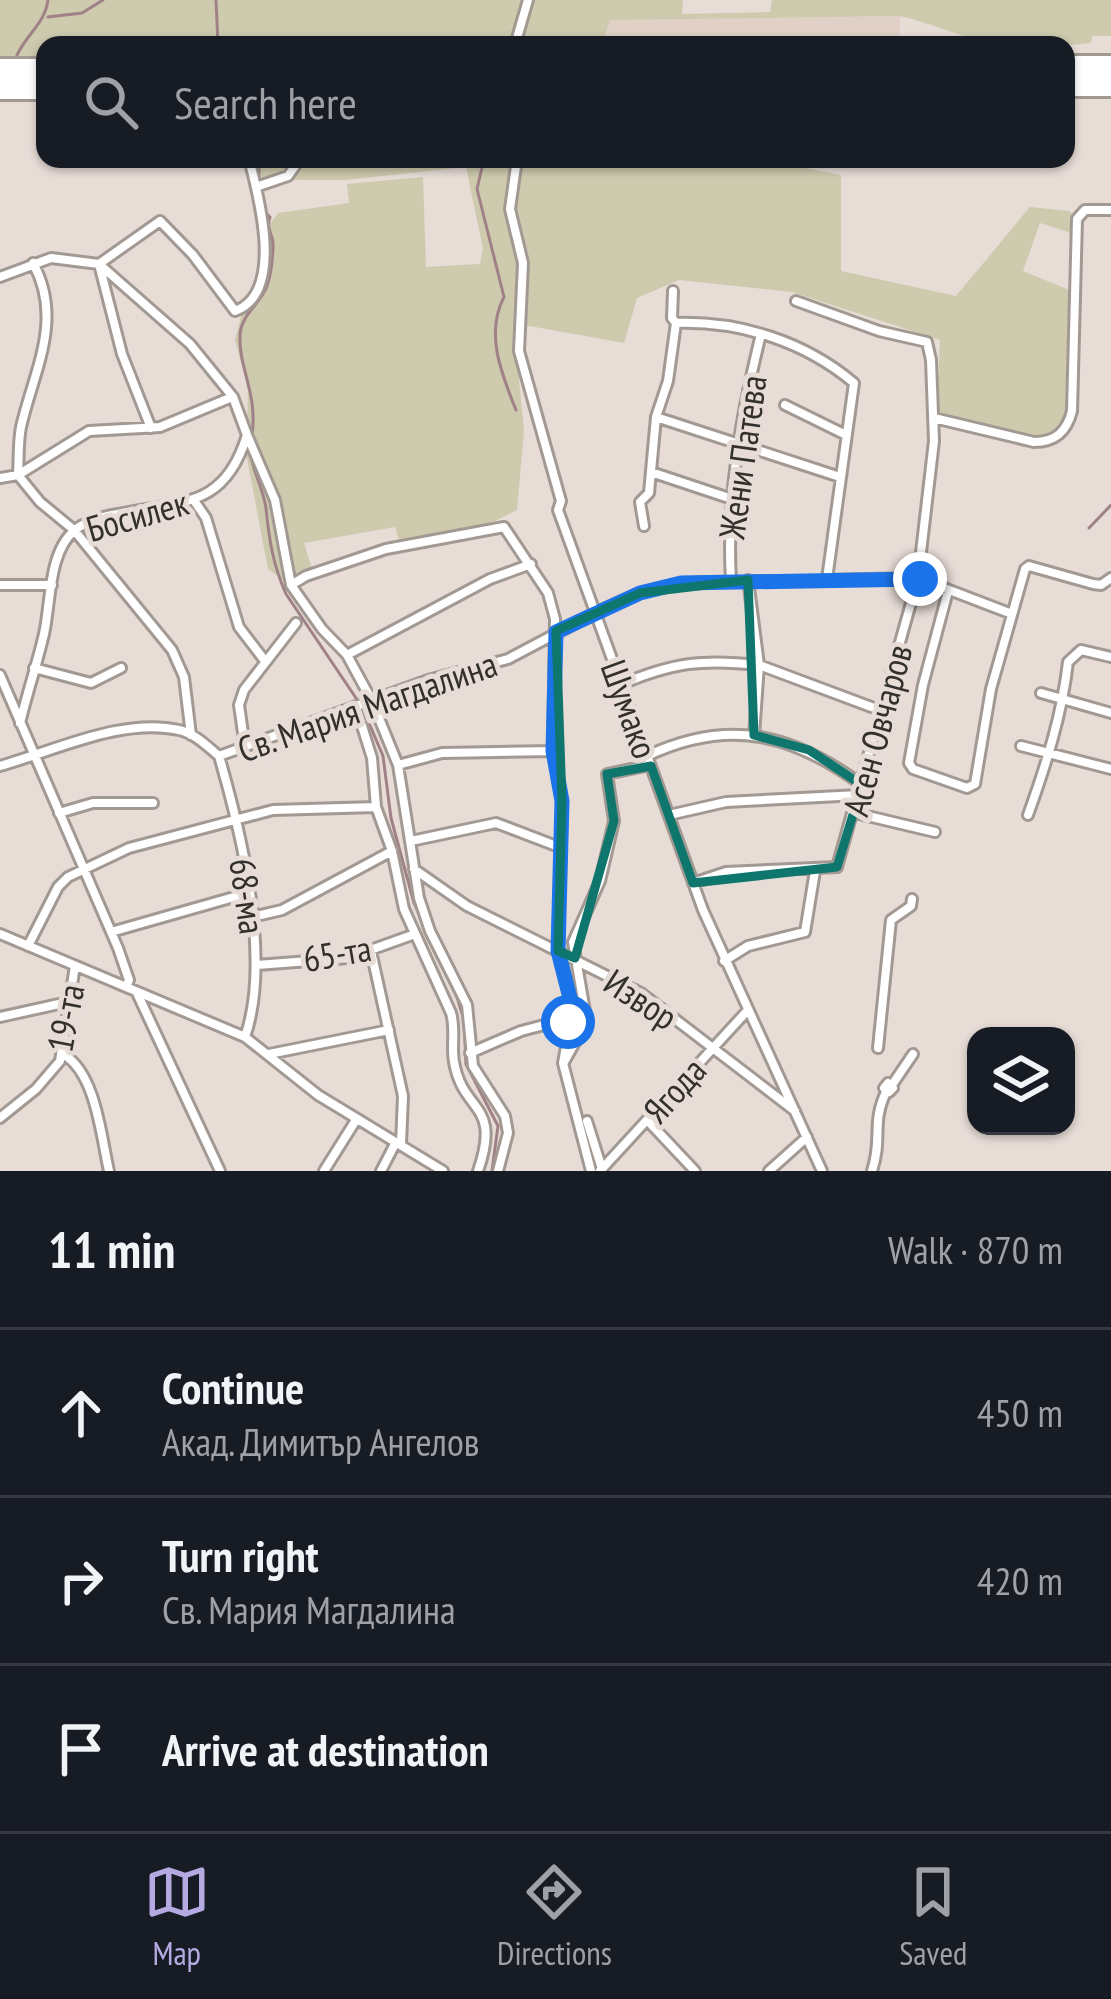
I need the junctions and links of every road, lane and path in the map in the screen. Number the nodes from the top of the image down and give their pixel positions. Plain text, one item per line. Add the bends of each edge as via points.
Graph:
1 (528, 0) edge
2 (518, 36) edge
3 (1075, 60) edge
4 (1111, 60) edge
5 (0, 63) edge
6 (36, 67) edge
7 (1075, 71) edge
8 (1111, 71) edge
9 (0, 73) edge
10 (36, 73) edge
11 (24, 79) junction
12 (1075, 82) edge
13 (1111, 82) edge
14 (0, 85) edge
15 (36, 85) edge
16 (36, 90) edge
17 (1075, 92) edge
18 (1111, 92) edge
19 (0, 95) edge
20 (251, 168) edge
21 (294, 168) edge
22 (516, 168) edge
23 (256, 187) junction
24 (1111, 210) edge
25 (33, 263) junction
26 (99, 264) junction
27 (0, 277) edge
28 (673, 291) dead end
29 (796, 301) dead end
30 (676, 323) junction
31 (761, 334) junction
32 (233, 397) junction
33 (785, 405) dead end
34 (656, 418) junction
35 (934, 418) junction
36 (151, 428) junction
37 (846, 435) junction
38 (250, 438) junction
39 (736, 444) junction
40 (651, 472) junction
41 (18, 475) junction
42 (840, 477) junction
43 (0, 478) edge
44 (193, 499) junction
45 (731, 500) junction
46 (644, 526) dead end
47 (74, 530) junction
48 (530, 564) junction
49 (918, 578) junction
50 (1111, 578) edge
51 (827, 579) junction
52 (731, 580) junction
53 (748, 580) junction
54 (0, 585) edge
55 (52, 585) junction
56 (291, 585) junction
57 (948, 590) junction
58 (595, 613) junction
59 (1012, 614) junction
60 (296, 623) dead end
61 (556, 632) junction
62 (346, 655) junction
63 (1111, 657) edge
64 (266, 661) junction
65 (759, 665) junction
66 (34, 668) junction
67 (121, 668) dead end
68 (0, 675) edge
69 (620, 685) junction
70 (1041, 693) dead end
71 (1064, 699) junction
72 (372, 701) junction
73 (356, 707) junction
74 (882, 711) junction
75 (1111, 713) edge
76 (20, 723) junction
77 (191, 735) junction
78 (754, 735) junction
79 (1021, 746) dead end
80 (245, 747) junction
81 (553, 751) junction
82 (1049, 754) junction
83 (218, 756) junction
84 (34, 757) junction
85 (649, 760) junction
86 (1, 763) edge
87 (398, 765) junction
88 (1111, 769) edge
89 (861, 790) junction
90 (153, 803) dead end
91 (376, 807) junction
92 (59, 813) junction
93 (854, 813) junction
94 (669, 815) junction
95 (1028, 815) dead end
96 (235, 820) junction
97 (935, 832) dead end
98 (411, 841) junction
99 (559, 847) junction
100 (392, 850) junction
101 (84, 869) junction
102 (413, 869) junction
103 (815, 871) junction
104 (693, 883) junction
105 (248, 893) junction
106 (912, 899) dead end
107 (252, 917) junction
108 (111, 932) junction
109 (0, 934) edge
110 (415, 934) junction
111 (28, 946) junction
112 (371, 951) junction
113 (558, 951) junction
114 (575, 958) junction
115 (724, 961) junction
116 (257, 965) junction
117 (75, 966) junction
118 (131, 989) junction
119 (68, 1002) junction
120 (748, 1010) junction
121 (0, 1017) edge
122 (572, 1017) junction
123 (389, 1030) junction
124 (245, 1037) junction
125 (878, 1048) dead end
126 (712, 1049) junction
127 (470, 1053) junction
128 (63, 1054) junction
129 (268, 1054) junction
130 (914, 1054) dead end
131 (563, 1064) junction
132 (796, 1112) junction
133 (0, 1118) edge
134 (356, 1120) junction
135 (647, 1120) junction
136 (587, 1121) dead end
137 (807, 1137) junction
138 (398, 1143) junction
139 (601, 1170) edge
140 (109, 1171) edge
141 (220, 1171) edge
142 (324, 1171) edge
143 (381, 1171) edge
144 (443, 1171) edge
145 (478, 1171) edge
146 (498, 1171) edge
147 (591, 1171) edge
148 (695, 1171) edge
149 (770, 1171) edge
150 (822, 1171) edge
151 (872, 1171) edge

1 - 2 street
3 - 4 street
5 - 6 street
7 - 8 highway
9 - 11 highway
10 - 11 highway
11 - 14 highway
11 - 15 highway
12 - 13 highway
16 - 19 street
17 - 18 street
20 - 23 street
21 - 23 street
22 - 58 street, Шумако via 510,209 524,272 519,351 558,510
23 - 26 street via 265,231 261,278 254,298 235,311 160,221
24 - 35 street via 1085,210 1077,219 1072,411 1063,433 1034,442
25 - 26 street via 66,257
25 - 27 street
25 - 41 street via 49,315 20,432
26 - 32 street via 190,344
26 - 36 street
28 - 30 street
29 - 35 street, Асен Овчаров via 927,342
30 - 31 street
30 - 34 street
31 - 37 street via 800,347 854,383
31 - 39 street, Жени Патева
32 - 36 street
32 - 38 street
33 - 37 street
34 - 39 street
34 - 40 street
35 - 49 street, Асен Овчаров
36 - 41 street via 89,431
37 - 42 street
38 - 44 street, Босилек via 231,476
38 - 56 street via 275,500
39 - 42 street
39 - 45 street, Жени Патева
40 - 45 street
40 - 46 street via 640,502
41 - 43 street
41 - 47 street
42 - 51 street
44 - 47 street, Босилек
44 - 64 street via 239,626
45 - 52 street, Жени Патева
47 - 55 street, Босилек
47 - 77 street via 172,650 184,676
48 - 56 street via 504,527 374,553
48 - 61 street via 548,593
48 - 62 street
49 - 51 street, Св. Мария Магдалина
49 - 57 street, Св. Мария Магдалина
49 - 74 street, Асен Овчаров
50 - 59 street via 1093,584 1029,566
51 - 53 street, Св. Мария Магдалина
52 - 53 street, Св. Мария Магдалина
52 - 58 street, Св. Мария Магдалина via 681,583
53 - 65 street
54 - 55 street
55 - 66 street, Босилек
56 - 62 street
57 - 59 street, Св. Мария Магдалина
57 - 59 street via 923,685 913,769 975,784
58 - 61 street, Св. Мария Магдалина
58 - 69 street, Шумако
60 - 64 street
61 - 72 street, Св. Мария Магдалина via 508,659
61 - 81 street
62 - 72 street
63 - 71 street via 1073,654
64 - 80 street via 239,705
65 - 69 street via 680,663
65 - 74 street
65 - 78 street
66 - 67 street via 91,682
66 - 76 street, Босилек
68 - 76 street
69 - 85 street, Шумако
70 - 71 street
71 - 75 street
71 - 82 street
72 - 73 street, Св. Мария Магдалина
72 - 87 street
73 - 80 street, Св. Мария Магдалина
73 - 91 street
74 - 89 street, Асен Овчаров
76 - 84 street
77 - 83 street, Св. Мария Магдалина
77 - 84 street, Св. Мария Магдалина via 150,728
78 - 85 street via 690,739
78 - 89 street via 809,750
79 - 82 street
80 - 83 street, Св. Мария Магдалина
81 - 87 street via 442,753
81 - 99 street
82 - 88 street
82 - 95 street
83 - 96 street, 68-ма
84 - 86 street, Св. Мария Магдалина
84 - 92 street
85 - 94 street, Шумако
85 - 114 street via 607,774 614,821 573,942
87 - 98 street
89 - 93 street, Асен Овчаров
89 - 94 street
90 - 92 street via 93,803
91 - 96 street via 290,808
91 - 100 street
92 - 101 street
93 - 97 street
93 - 103 street, Асен Овчаров via 838,867
94 - 104 street, Шумако
96 - 101 street via 129,848
96 - 105 street, 68-ма
98 - 99 street via 496,823
98 - 102 street
99 - 113 street
100 - 107 street via 282,910
100 - 110 street
101 - 108 street
101 - 111 street via 58,887
102 - 113 street, Извор
102 - 127 street via 430,931 467,1005
103 - 104 street via 726,872
103 - 115 street via 805,932 748,946
104 - 115 street, Шумако
105 - 107 street, 68-ма
105 - 108 street
106 - 125 street via 889,926
107 - 116 street, 68-ма
108 - 118 street
109 - 111 street
110 - 112 street, 65-та
110 - 145 street via 451,1013 460,1078 485,1122
111 - 117 street
112 - 116 street, 65-та
112 - 123 street
113 - 114 street, Извор
113 - 122 street
114 - 126 street, Извор via 641,993
114 - 131 street via 585,1011
115 - 120 street, Шумако
116 - 124 street, 68-ма
117 - 118 street
117 - 119 street, 19-та
118 - 124 street
118 - 141 street
119 - 121 street
119 - 128 street, 19-та
120 - 126 street, Ягода
120 - 132 street, Шумако
122 - 127 street
122 - 131 street
123 - 129 street
123 - 138 street via 404,1096
124 - 129 street
126 - 132 street, Извор
126 - 135 street, Ягода
127 - 146 street via 506,1116
128 - 133 street, 19-та
128 - 140 street via 79,1068
129 - 134 street
130 - 151 street via 877,1111 881,1144
131 - 147 street
132 - 137 street, Шумако
134 - 138 street
134 - 142 street
135 - 139 street, Ягода
135 - 148 street
136 - 139 street
137 - 149 street
137 - 150 street, Шумако
138 - 143 street
138 - 144 street

